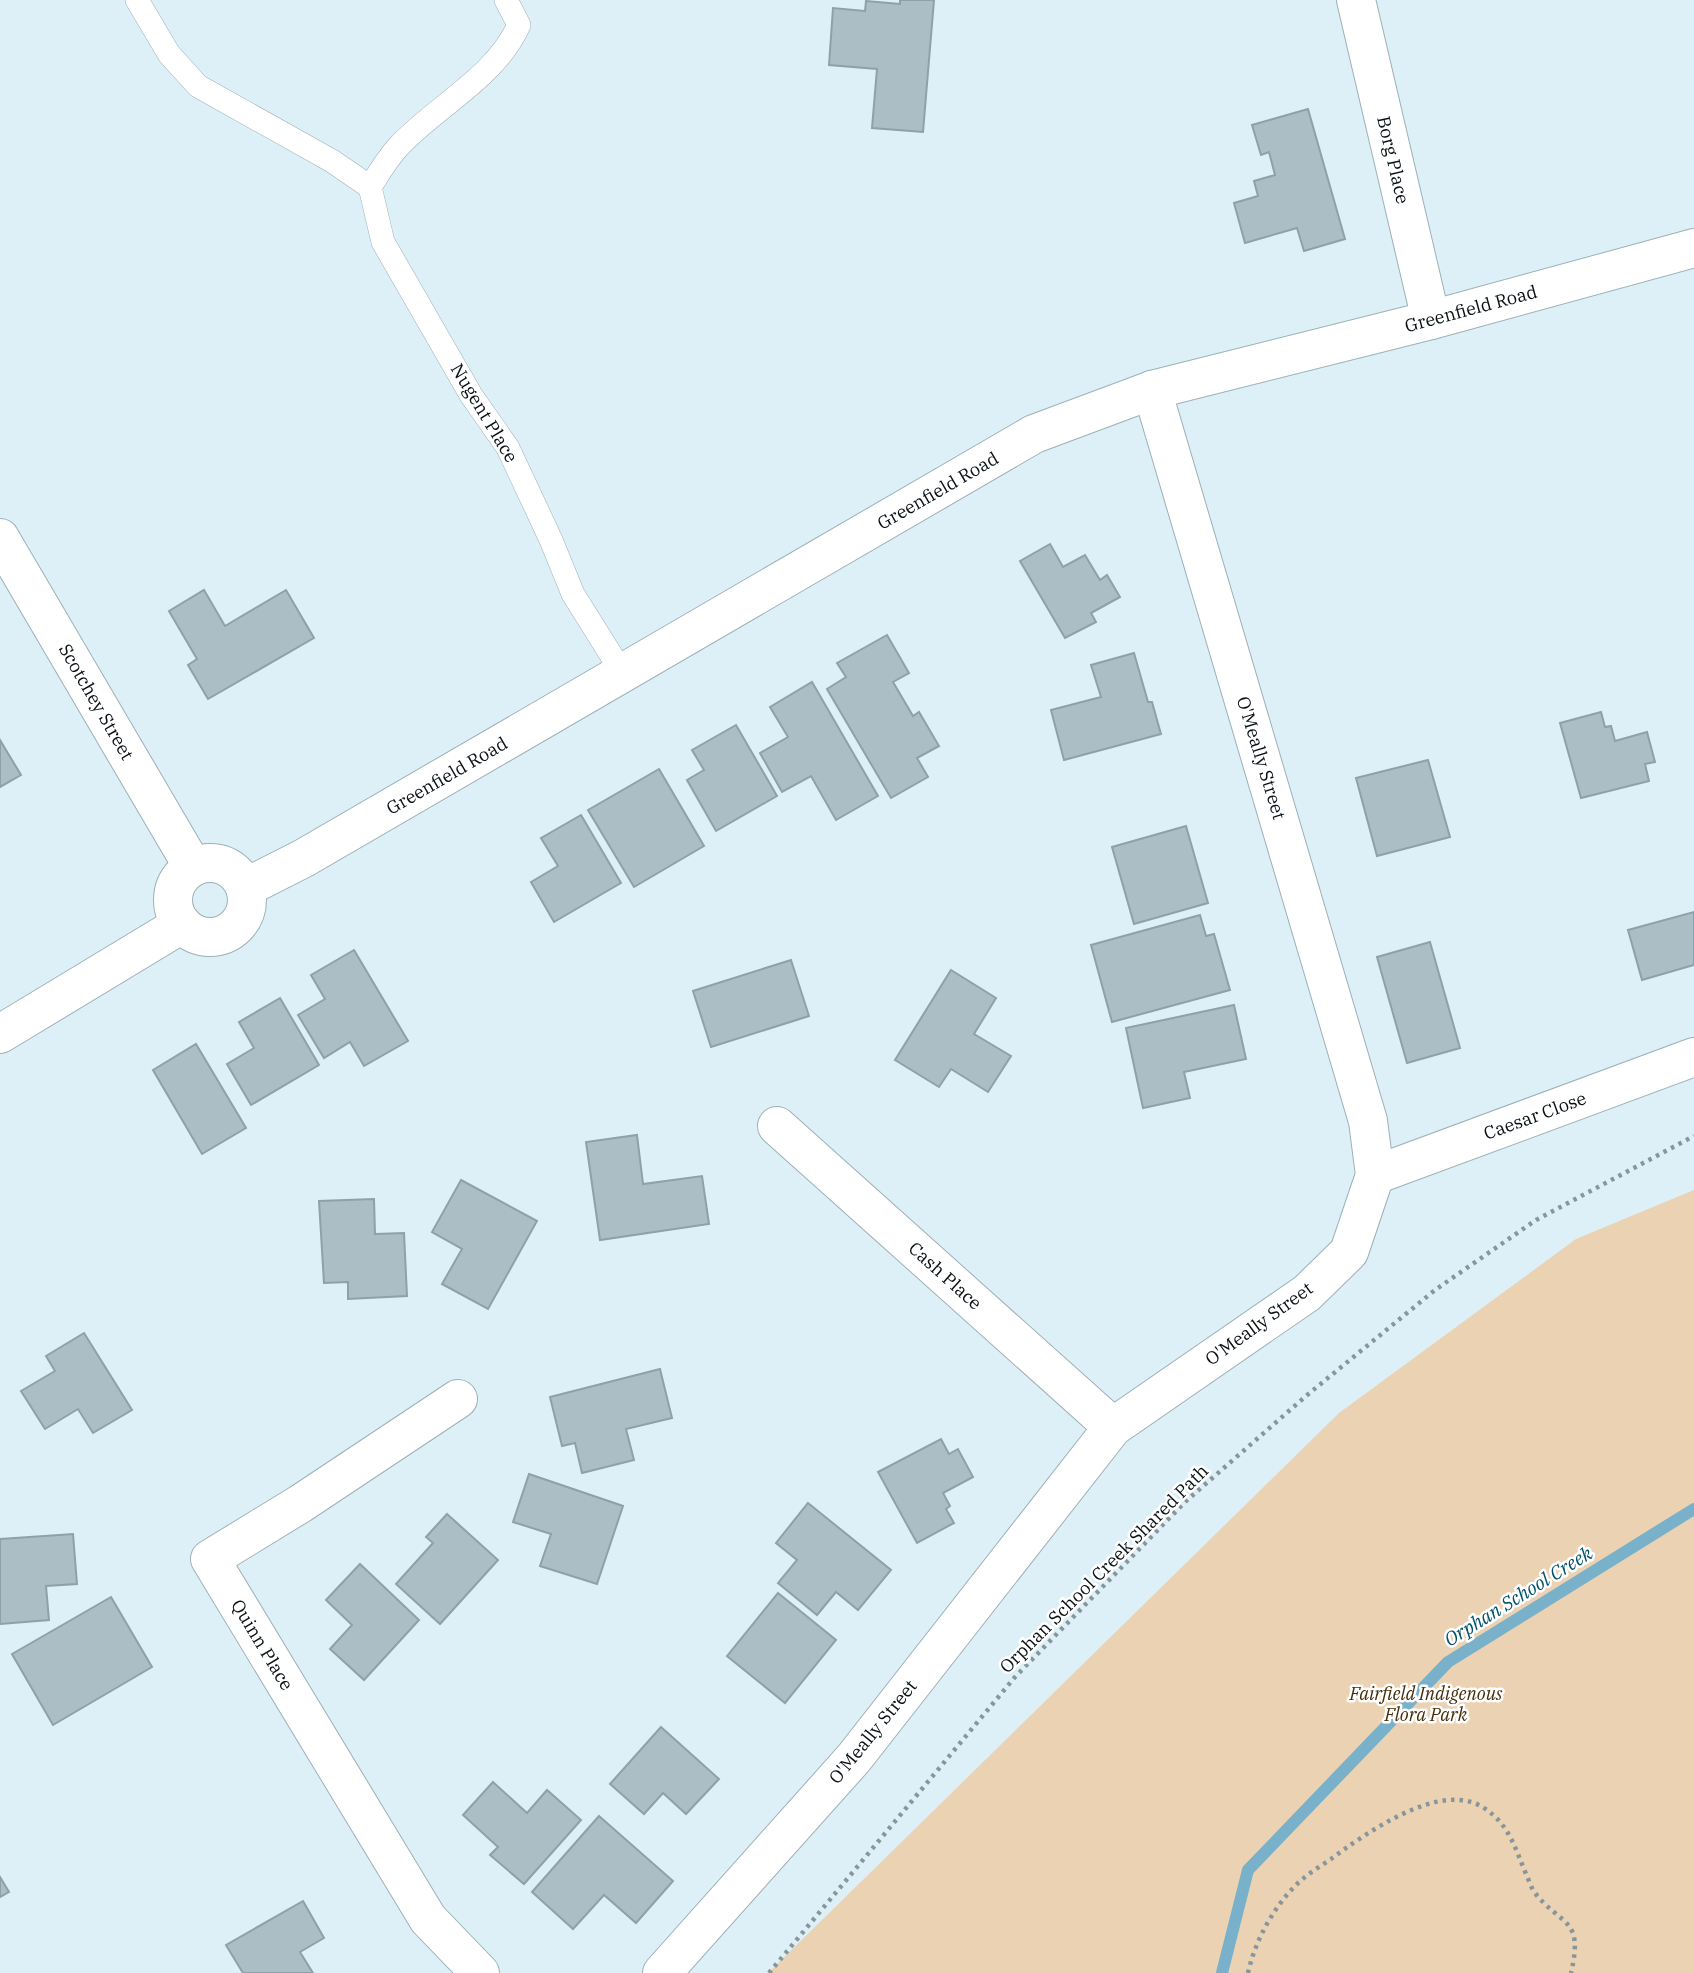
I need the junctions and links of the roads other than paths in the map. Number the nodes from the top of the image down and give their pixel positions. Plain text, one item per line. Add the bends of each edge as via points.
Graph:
1 (137, 0) edge
2 (506, 0) edge
3 (1356, 0) edge
4 (370, 187) junction
5 (1694, 248) edge
6 (1431, 320) junction
7 (1152, 390) junction
8 (0, 538) edge
9 (624, 674) junction
10 (193, 867) junction
11 (246, 888) junction
12 (182, 924) junction
13 (0, 1034) edge
14 (1694, 1056) edge
15 (777, 1126) dead end
16 (1375, 1175) junction
17 (458, 1399) dead end
18 (1113, 1427) junction
19 (480, 1973) edge
20 (662, 1973) edge

1 - 4 lane via 169,54 198,86
2 - 4 lane via 519,25 513,39 480,75 399,146
3 - 6 street, Borg Place
4 - 9 lane, Nugent Place via 383,242 471,395 508,448 573,594
5 - 6 street, Greenfield Road
6 - 7 street, Greenfield Road
7 - 9 street, Greenfield Road via 1034,434
7 - 16 street, O'Meally Street via 1368,1121
8 - 10 street, Scotchey Street
9 - 11 street, Greenfield Road
10 - 11 street via 211,862 224,865
10 - 12 street via 181,877 173,897
11 - 12 street via 248,906 235,929 211,938 198,936
12 - 13 street
14 - 16 street, Caesar Close
15 - 18 street, Cash Place
16 - 18 street, O'Meally Street via 1349,1252 1307,1293
17 - 19 street, Quinn Place via 210,1559 428,1919
18 - 20 street, O'Meally Street via 854,1758

